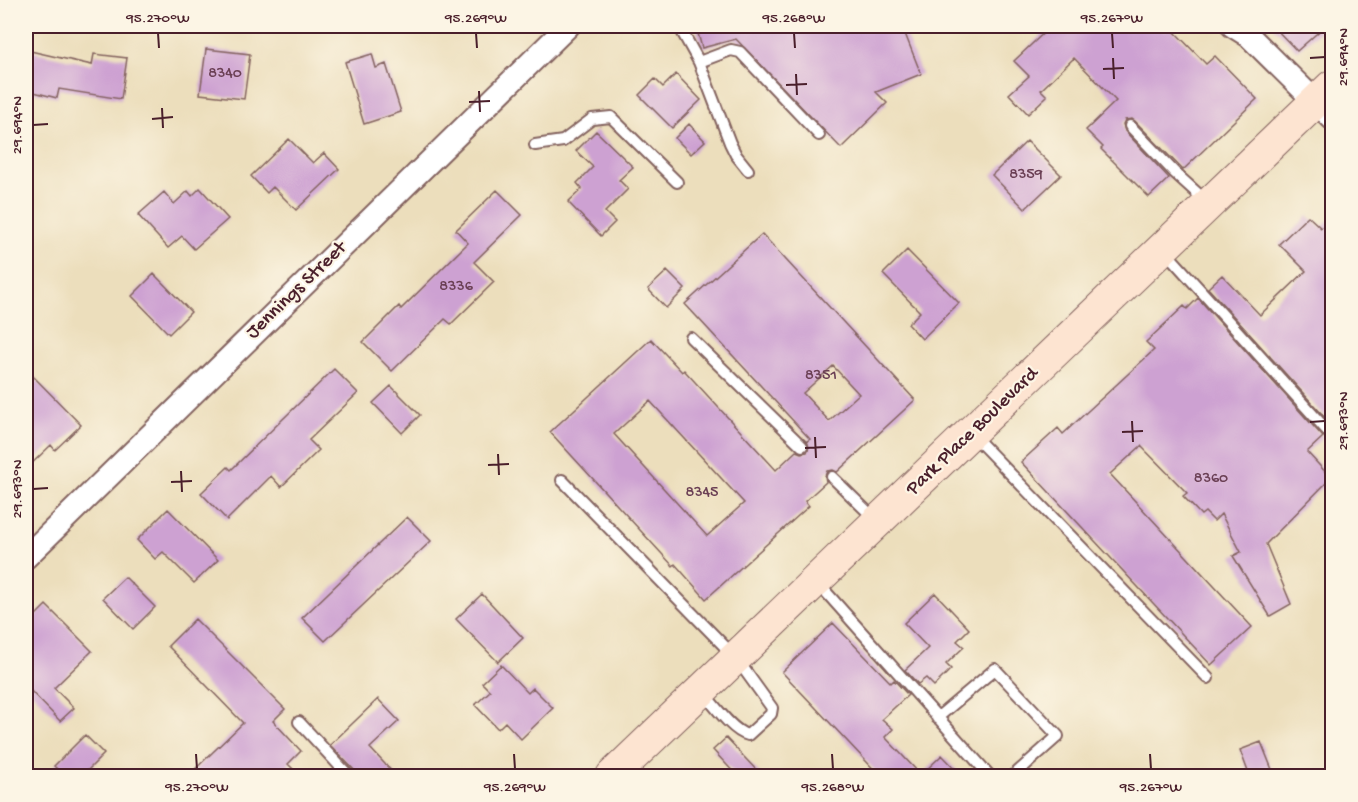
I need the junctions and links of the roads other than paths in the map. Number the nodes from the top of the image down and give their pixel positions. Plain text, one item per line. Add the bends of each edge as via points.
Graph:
1 (568, 26) edge
2 (679, 26) edge
3 (1233, 26) edge
4 (699, 62) junction
5 (1327, 102) edge
6 (1130, 126) dead end
7 (819, 135) dead end
8 (535, 146) dead end
9 (748, 170) dead end
10 (677, 182) dead end
11 (1209, 204) junction
12 (1163, 249) junction
13 (691, 338) dead end
14 (971, 433) junction
15 (1332, 436) edge
16 (802, 446) dead end
17 (832, 477) dead end
18 (562, 480) dead end
19 (879, 522) junction
20 (26, 557) edge
21 (817, 582) junction
22 (736, 658) junction
23 (1208, 678) dead end
24 (702, 691) junction
25 (937, 717) junction
26 (299, 722) dead end
27 (349, 777) edge
28 (612, 777) edge
29 (990, 777) edge
30 (1012, 777) edge

1 - 20 street, Jennings Street
2 - 4 lane
3 - 5 street
4 - 7 lane via 731,50 740,52
4 - 9 lane via 730,143
5 - 11 street, Park Place Boulevard
6 - 11 lane
8 - 10 lane via 563,141 592,119 611,117
11 - 12 street, Park Place Boulevard
12 - 14 street, Park Place Boulevard
12 - 15 lane
13 - 16 lane
14 - 19 street, Park Place Boulevard
14 - 23 lane
17 - 19 lane
18 - 22 lane
19 - 21 street, Park Place Boulevard
21 - 22 street, Park Place Boulevard
21 - 25 lane
22 - 24 street, Park Place Boulevard
22 - 24 lane via 772,708 771,714 744,735
24 - 28 street, Park Place Boulevard
25 - 29 lane
25 - 30 lane via 995,669 1058,736
26 - 27 lane

